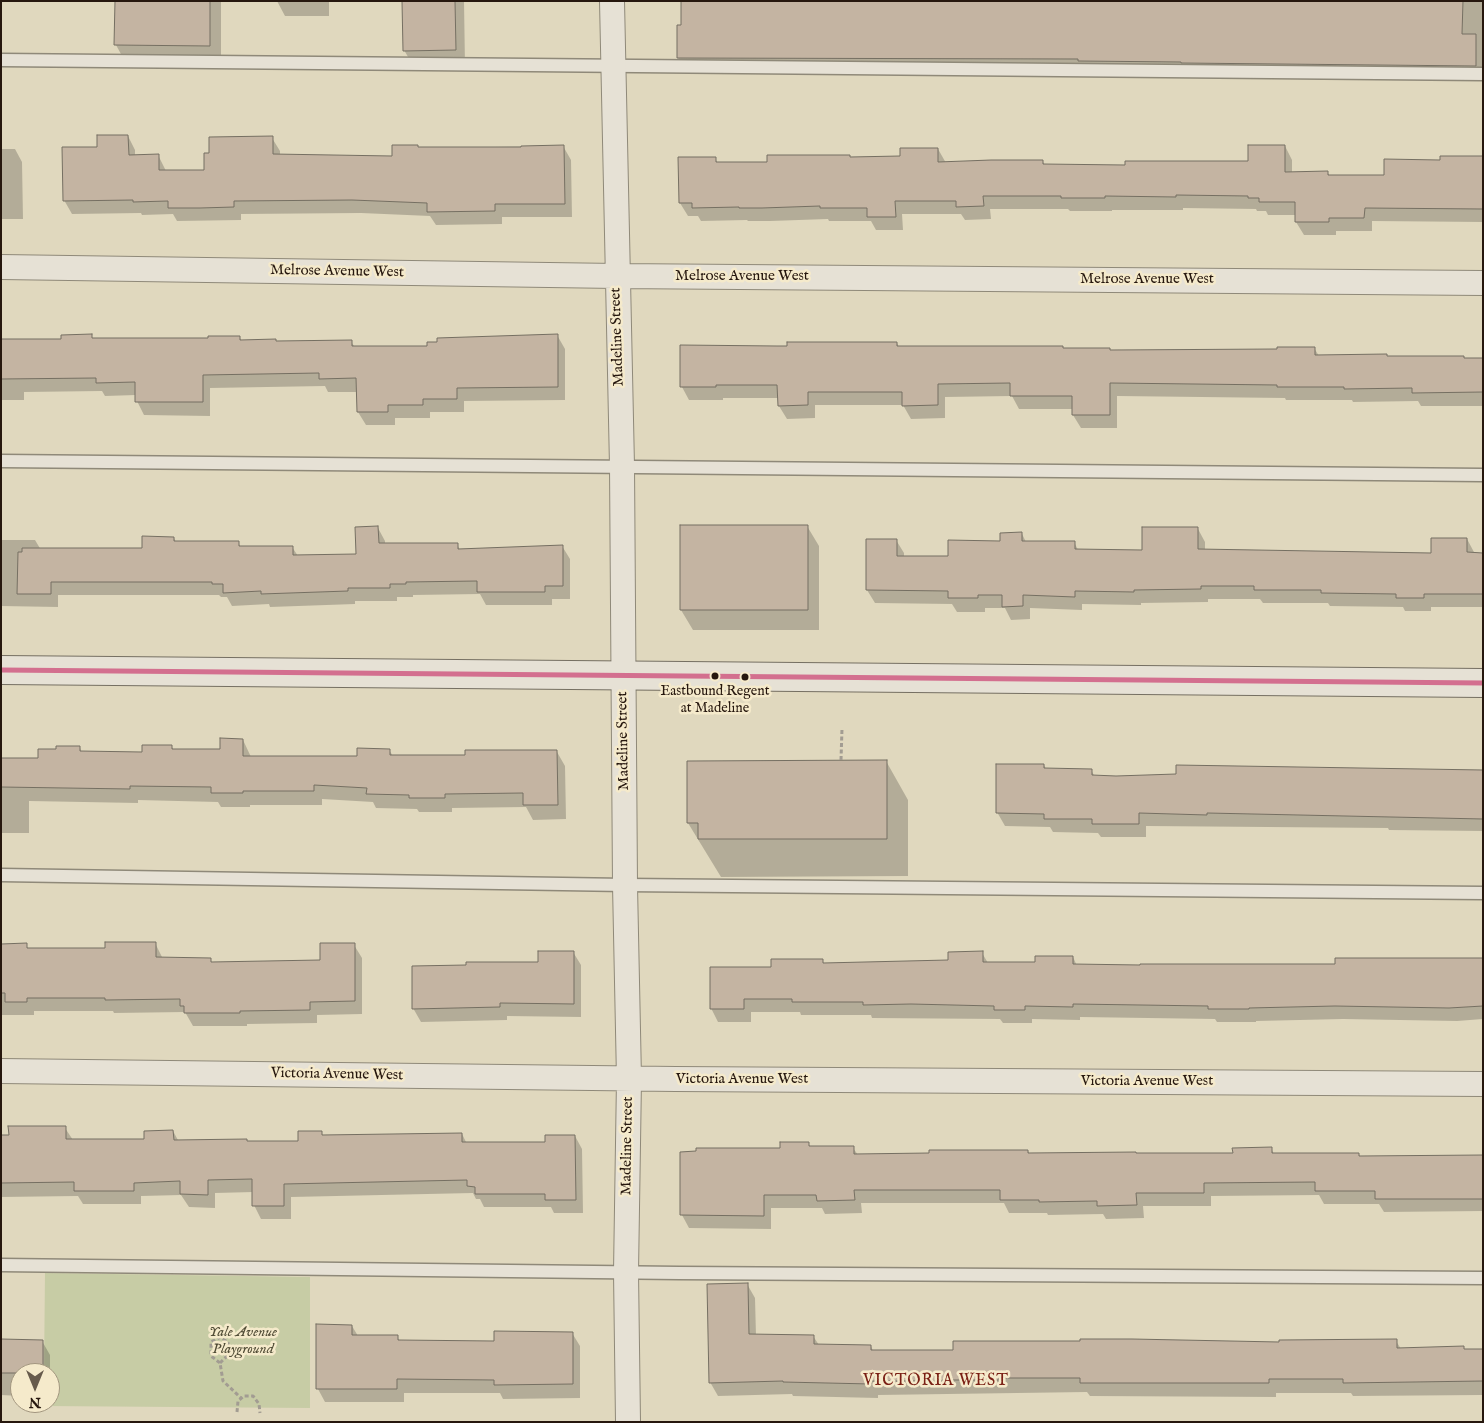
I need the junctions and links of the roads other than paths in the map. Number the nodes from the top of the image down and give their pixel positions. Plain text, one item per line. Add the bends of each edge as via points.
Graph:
1 (612, 1) edge
2 (1, 60) edge
3 (612, 65) junction
4 (1483, 74) edge
5 (1, 267) edge
6 (617, 276) junction
7 (1483, 283) edge
8 (1, 461) edge
9 (622, 466) junction
10 (1483, 474) edge
11 (1, 670) edge
12 (623, 676) junction
13 (1483, 683) edge
14 (1, 875) edge
15 (625, 885) junction
16 (1483, 893) edge
17 (1, 1071) edge
18 (629, 1079) junction
19 (1483, 1084) edge
20 (1, 1265) edge
21 (626, 1272) junction
22 (1483, 1278) edge
23 (628, 1422) edge

1 - 3 street, Madeline Street
2 - 3 lane
3 - 4 lane
3 - 6 street, Madeline Street
5 - 6 street, Melrose Avenue West
6 - 7 street, Melrose Avenue West
6 - 9 street, Madeline Street
8 - 9 lane
9 - 10 lane
9 - 12 street, Madeline Street
11 - 12 main road
12 - 13 main road
12 - 15 street, Madeline Street
14 - 15 lane
15 - 16 lane
15 - 18 street, Madeline Street
17 - 18 street, Victoria Avenue West
18 - 19 street, Victoria Avenue West
18 - 21 street, Madeline Street
20 - 21 lane
21 - 22 lane
21 - 23 street, Madeline Street

